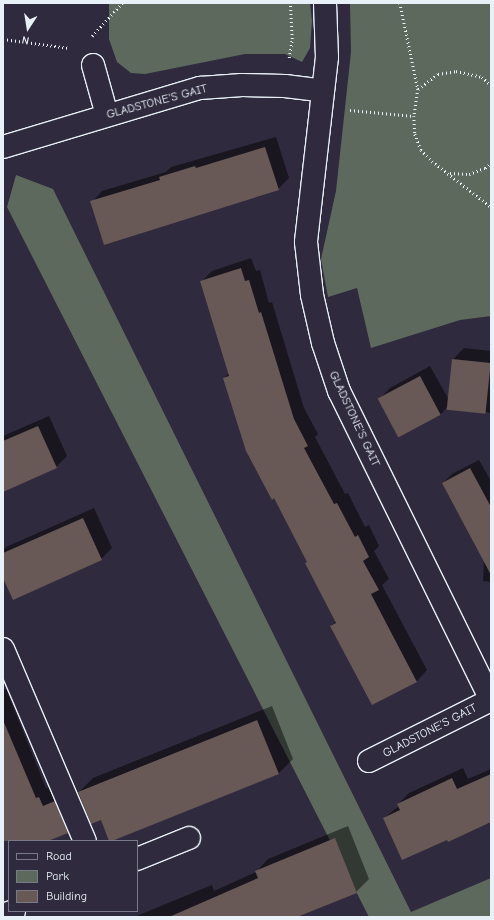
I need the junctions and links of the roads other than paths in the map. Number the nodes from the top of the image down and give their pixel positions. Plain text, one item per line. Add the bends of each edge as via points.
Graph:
1 (325, 3) edge
2 (86, 57) road end
3 (322, 99) junction
4 (108, 115) junction
5 (3, 148) edge
6 (3, 649) edge
7 (491, 700) edge
8 (368, 761) dead end
9 (189, 838) dead end
10 (85, 840) edge
11 (138, 859) edge

1 - 3 street, GLADSTONE'S GAIT via 327,57
2 - 4 street
3 - 4 street, GLADSTONE'S GAIT via 285,86 242,85 200,88
3 - 7 street, GLADSTONE'S GAIT via 306,242 312,295 322,343 339,391
4 - 5 street, GLADSTONE'S GAIT
6 - 10 street
7 - 8 street, GLADSTONE'S GAIT
9 - 11 street

